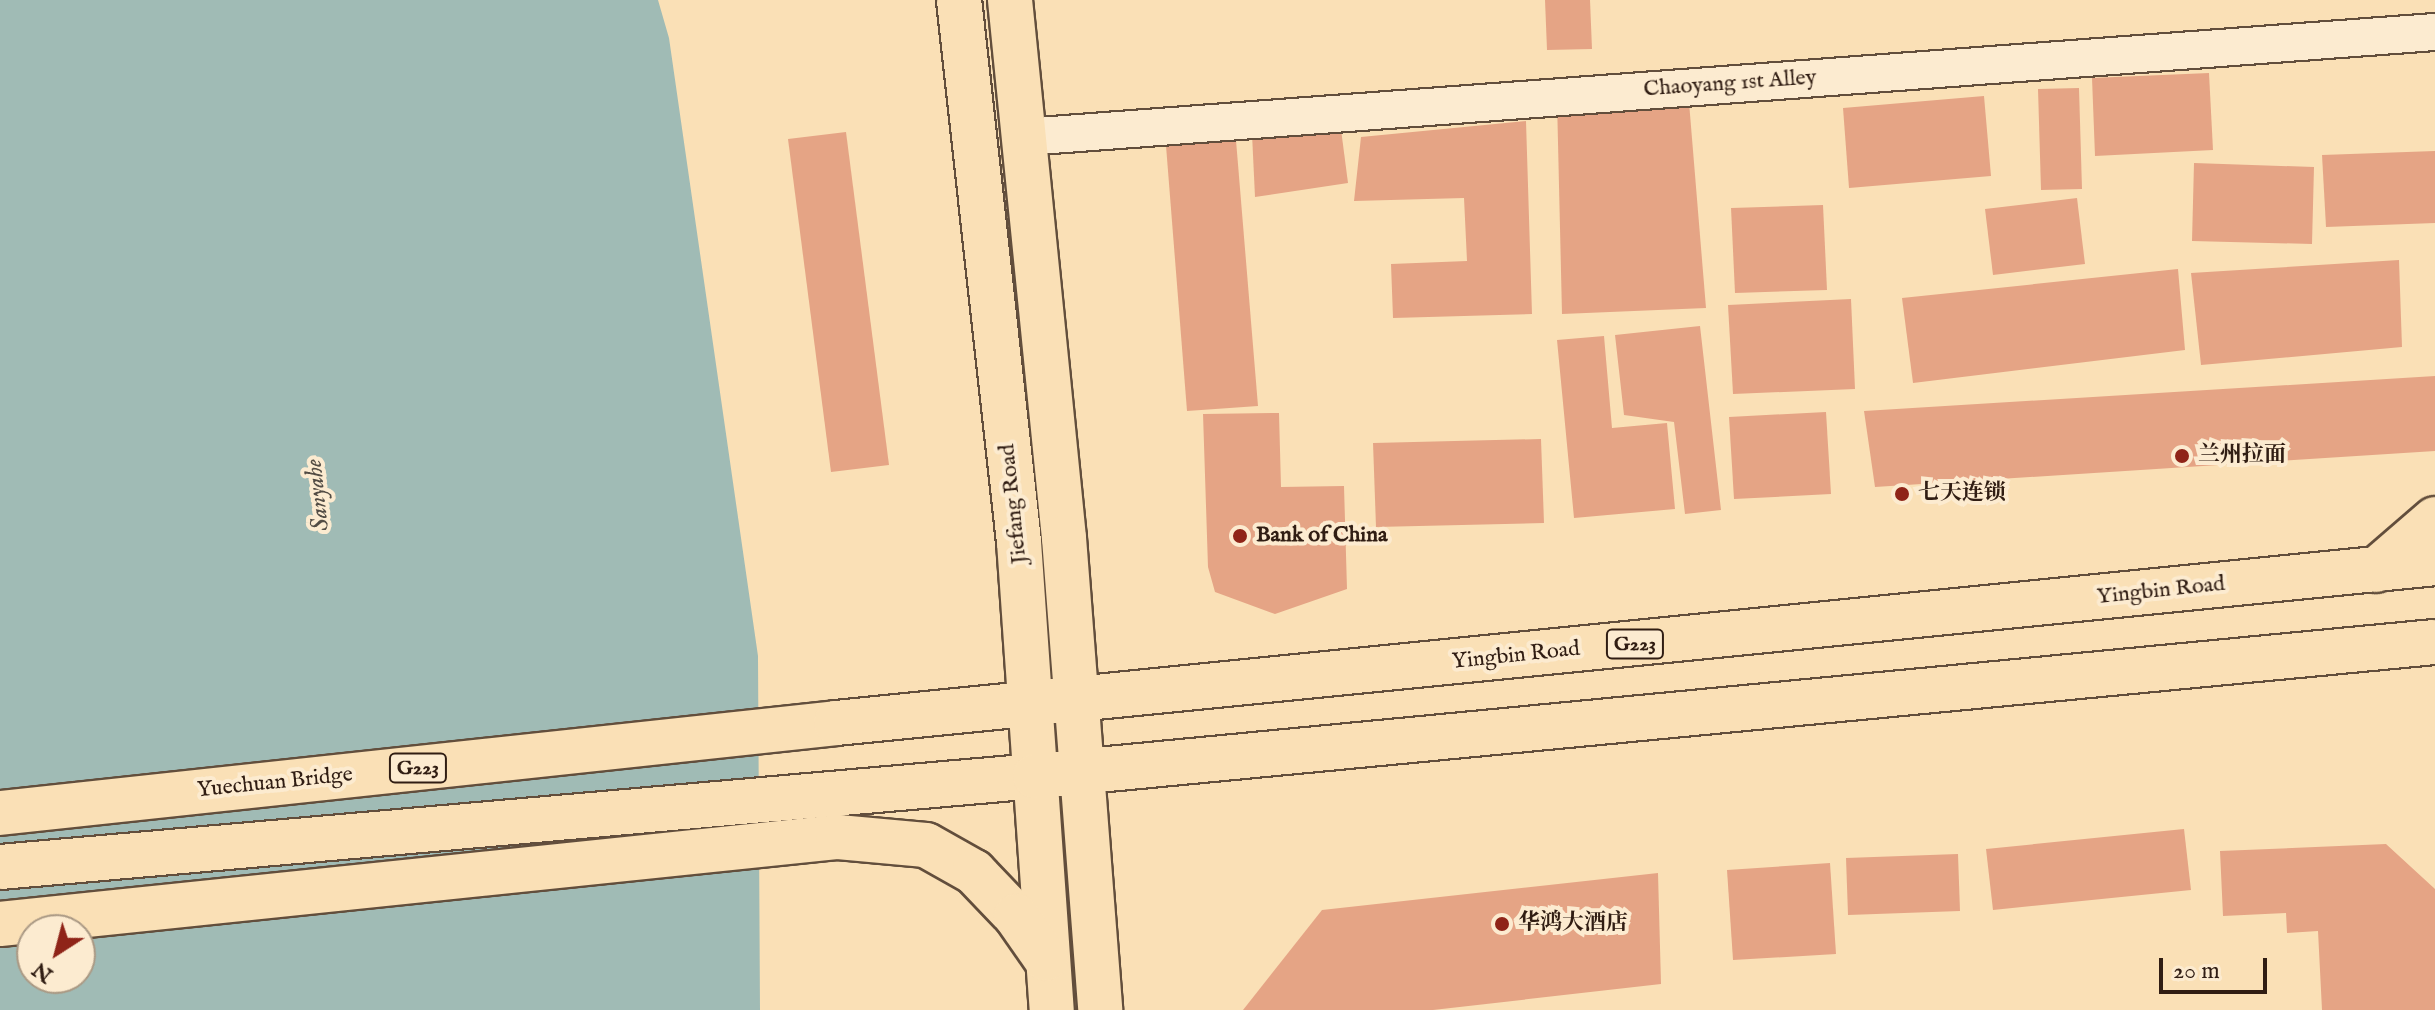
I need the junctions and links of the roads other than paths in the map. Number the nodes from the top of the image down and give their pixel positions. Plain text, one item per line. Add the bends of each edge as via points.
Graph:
1 (959, 0) edge
2 (1010, 0) edge
3 (2435, 32) edge
4 (1025, 137) junction
5 (2435, 519) edge
6 (2435, 563) edge
7 (2376, 570) junction
8 (2435, 642) edge
9 (1075, 701) junction
10 (1031, 705) junction
11 (836, 723) joint
12 (1079, 771) junction
13 (1035, 776) junction
14 (0, 813) edge
15 (0, 867) edge
16 (0, 924) edge
17 (1046, 959) junction
18 (1052, 1010) edge
19 (1100, 1010) edge

1 - 10 main road, Jiefang Road via 1019,542
2 - 4 main road, Jiefang Road
3 - 4 street, Chaoyang 1st Alley
4 - 9 main road, Jiefang Road
5 - 7 main road
6 - 7 main road, Yingbin Road / G223
7 - 9 main road, Yingbin Road / G223
8 - 12 main road
9 - 10 main road, Yingbin Road / G223
9 - 12 main road, Jiefang Road
10 - 11 main road, Yingbin Road / G223
10 - 13 main road, Jiefang Road
11 - 14 main road, Yuechuan Bridge / G223
12 - 13 main road
12 - 19 main road, Jiefang Road
13 - 15 main road
13 - 17 main road, Jiefang Road
16 - 17 main road via 838,837 926,845 974,872 1016,916
17 - 18 main road, Jiefang Road

